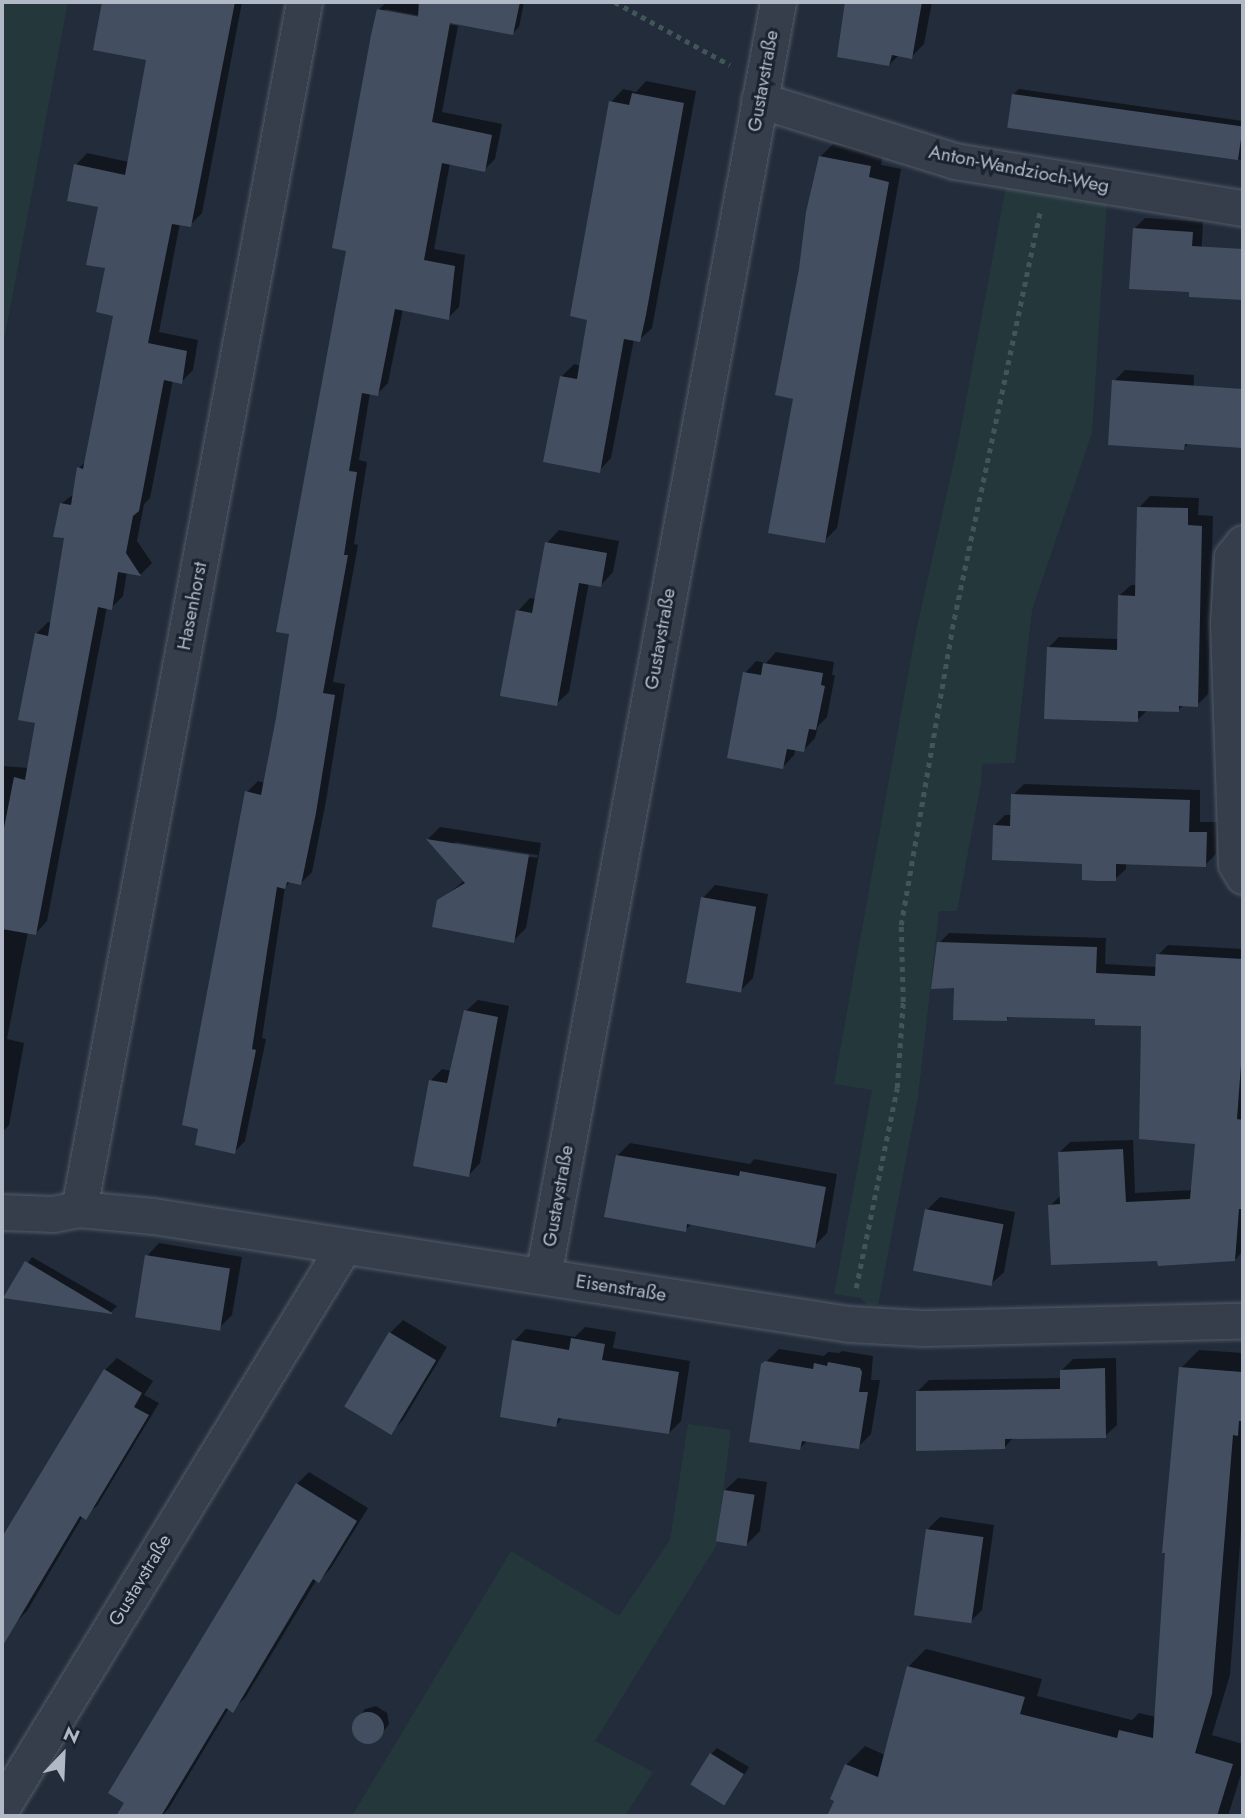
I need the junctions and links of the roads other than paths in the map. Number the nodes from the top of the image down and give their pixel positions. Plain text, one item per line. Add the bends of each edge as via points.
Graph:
1 (304, 2) edge
2 (778, 2) edge
3 (759, 100) junction
4 (1243, 208) edge
5 (1243, 543) edge
6 (1243, 876) edge
7 (79, 1209) junction
8 (2, 1212) edge
9 (344, 1246) junction
10 (544, 1276) junction
11 (1243, 1321) edge
12 (2, 1807) edge

1 - 7 street, Hasenhorst
2 - 3 street, Gustavstraße
3 - 4 street, Anton-Wandzioch-Weg via 955,161
3 - 10 street, Gustavstraße
5 - 6 street via 1232,557 1228,624 1235,850
7 - 8 street, Eisenstraße via 53,1214
7 - 9 street, Eisenstraße
9 - 10 street, Eisenstraße
9 - 12 street, Gustavstraße
10 - 11 street, Eisenstraße via 849,1324 923,1328

